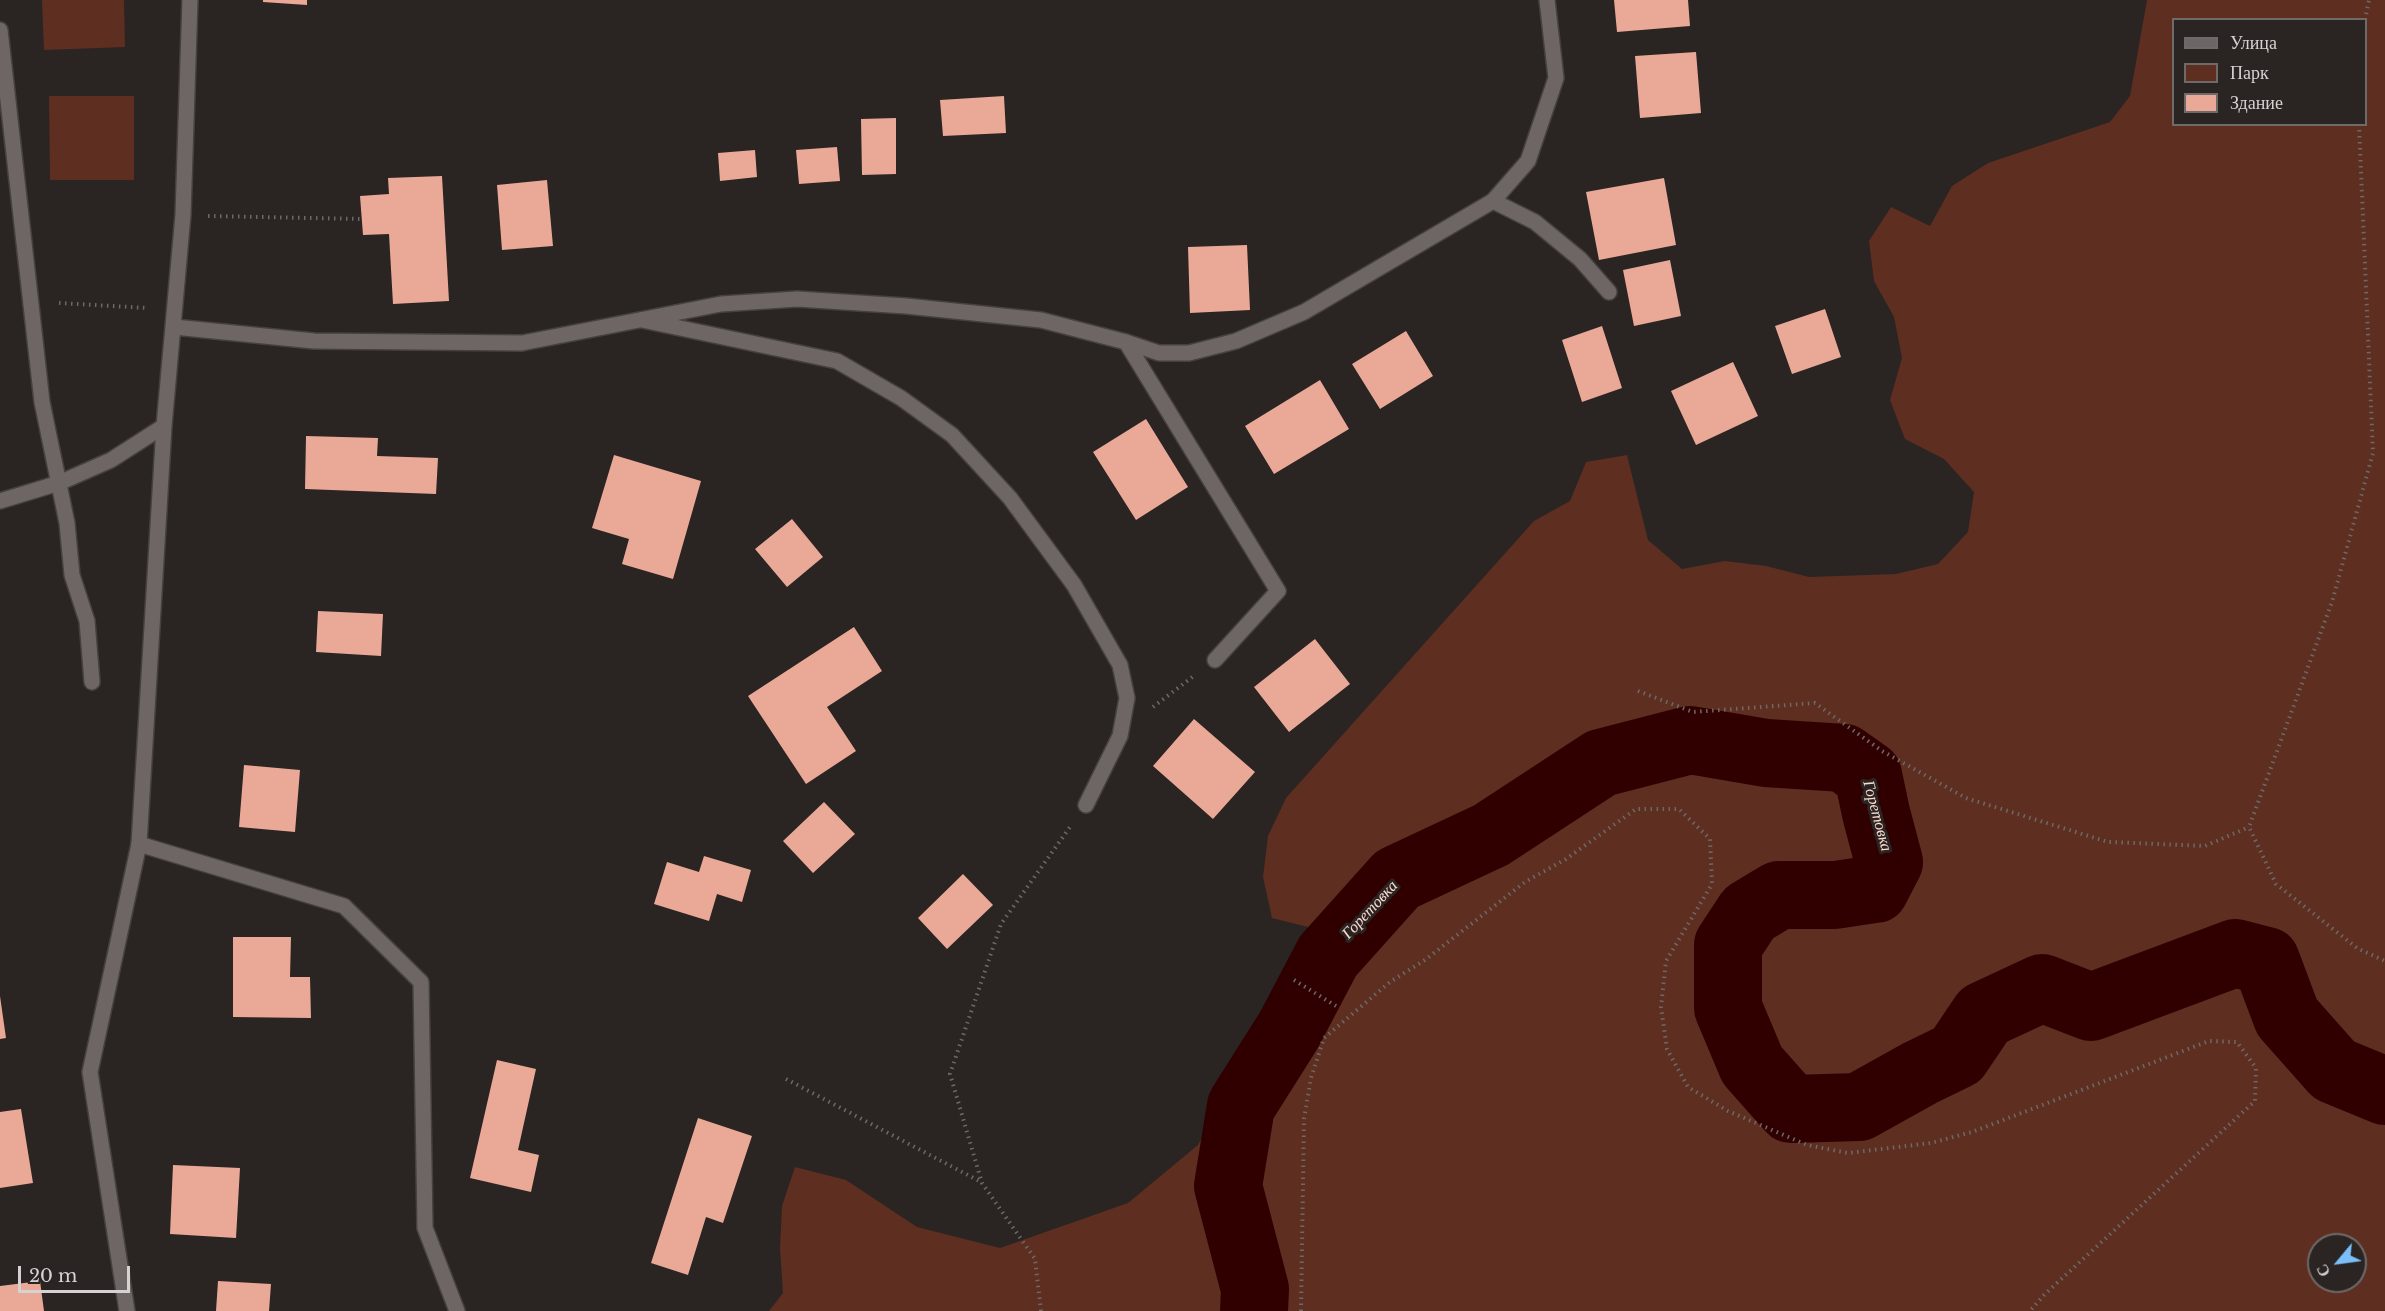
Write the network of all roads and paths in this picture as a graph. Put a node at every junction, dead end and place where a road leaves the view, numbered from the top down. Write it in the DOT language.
graph roads {
  1 [pos="190,0"];
  2 [pos="1547,0"];
  3 [pos="2369,0"];
  4 [pos="2364,18"];
  5 [pos="0,30"];
  6 [pos="2359,126"];
  7 [pos="1493,201"];
  8 [pos="183,215"];
  9 [pos="361,219"];
  10 [pos="1609,292"];
  11 [pos="31,302"];
  12 [pos="175,309"];
  13 [pos="642,320"];
  14 [pos="174,327"];
  15 [pos="1126,342"];
  16 [pos="165,426"];
  17 [pos="60,483"];
  18 [pos="0,501"];
  19 [pos="1215,660"];
  20 [pos="92,682"];
  21 [pos="1638,691"];
  22 [pos="1121,731"];
  23 [pos="1086,805"];
  24 [pos="2249,827"];
  25 [pos="140,844"];
  26 [pos="2385,961"];
  27 [pos="1294,980"];
  28 [pos="1335,1006"];
  29 [pos="786,1079"];
  30 [pos="982,1183"];
  31 [pos="127,1311"];
  32 [pos="457,1311"];
  33 [pos="1041,1311"];
  34 [pos="1301,1311"];
  35 [pos="2030,1311"];
  1 -- 8 [label="street"];
  2 -- 7 [label="street"];
  3 -- 4 [label="path"];
  5 -- 11 [label="street"];
  6 -- 24 [label="path"];
  7 -- 10 [label="street"];
  7 -- 15 [label="street"];
  8 -- 9 [label="path"];
  8 -- 12 [label="street"];
  11 -- 12 [label="path"];
  11 -- 17 [label="street"];
  12 -- 14 [label="street"];
  13 -- 14 [label="street"];
  13 -- 15 [label="street"];
  13 -- 22 [label="street"];
  14 -- 16 [label="street"];
  15 -- 19 [label="street"];
  16 -- 17 [label="street"];
  16 -- 25 [label="street"];
  17 -- 18 [label="street"];
  17 -- 20 [label="street"];
  19 -- 22 [label="path"];
  21 -- 24 [label="path"];
  22 -- 23 [label="street"];
  23 -- 30 [label="path"];
  24 -- 26 [label="path"];
  25 -- 31 [label="street"];
  25 -- 32 [label="street"];
  27 -- 28 [label="path"];
  29 -- 30 [label="path"];
  30 -- 33 [label="path"];
  34 -- 35 [label="path"];
}
